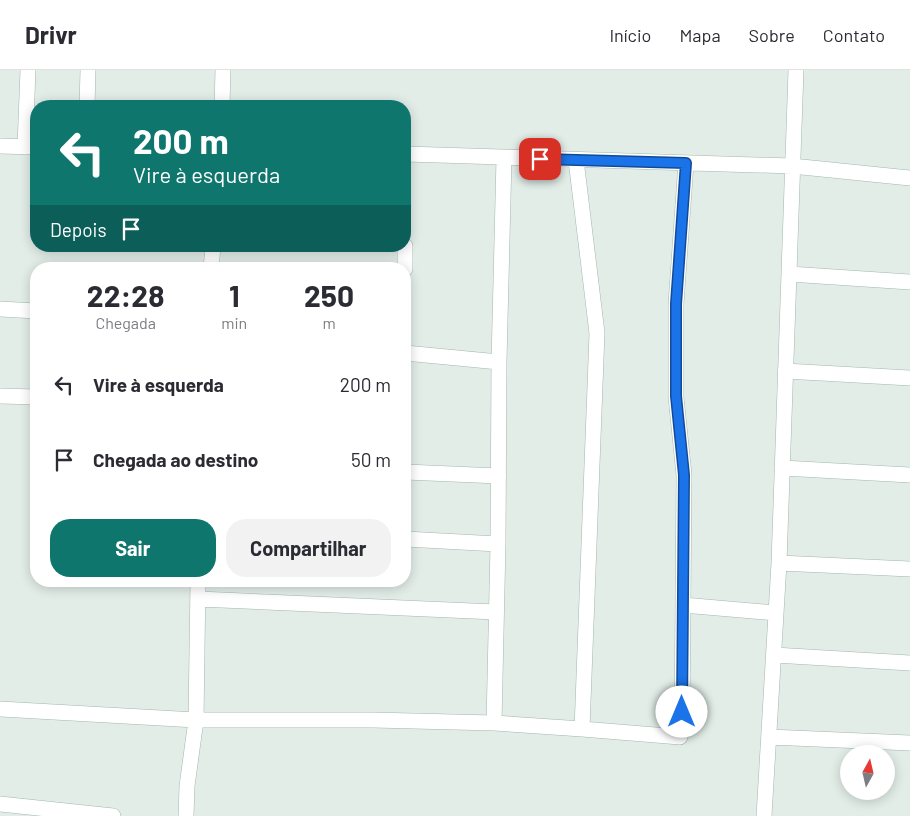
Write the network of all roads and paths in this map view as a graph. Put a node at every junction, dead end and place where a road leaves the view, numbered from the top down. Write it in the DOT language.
graph roads {
  1 [pos="28,70"];
  2 [pos="88,70"];
  3 [pos="223,70"];
  4 [pos="796,70"];
  5 [pos="87,100"];
  6 [pos="222,100"];
  7 [pos="30,121"];
  8 [pos="0,146"];
  9 [pos="30,147"];
  10 [pos="411,154"];
  11 [pos="504,158"];
  12 [pos="576,160"];
  13 [pos="686,163"];
  14 [pos="792,166"];
  15 [pos="910,178"];
  16 [pos="789,274"];
  17 [pos="910,282"];
  18 [pos="0,308"];
  19 [pos="30,310"];
  20 [pos="411,354"];
  21 [pos="499,362"];
  22 [pos="785,371"];
  23 [pos="910,378"];
  24 [pos="0,396"];
  25 [pos="30,396"];
  26 [pos="782,468"];
  27 [pos="411,472"];
  28 [pos="910,475"];
  29 [pos="499,476"];
  30 [pos="411,539"];
  31 [pos="498,544"];
  32 [pos="779,564"];
  33 [pos="910,569"];
  34 [pos="198,587"];
  35 [pos="198,599"];
  36 [pos="683,605"];
  37 [pos="496,612"];
  38 [pos="776,613"];
  39 [pos="774,655"];
  40 [pos="910,663"];
  41 [pos="0,710"];
  42 [pos="196,720"];
  43 [pos="494,723"];
  44 [pos="582,729"];
  45 [pos="769,737"];
  46 [pos="910,743"];
  47 [pos="0,804"];
  48 [pos="113,816"];
  49 [pos="186,816"];
  50 [pos="764,816"];
  1 -- 7 [label="street"];
  2 -- 5 [label="street"];
  3 -- 6 [label="street"];
  4 -- 14 [label="street"];
  8 -- 9 [label="street"];
  10 -- 11 [label="street"];
  11 -- 12 [label="street"];
  11 -- 21 [label="street"];
  12 -- 13 [label="street"];
  12 -- 44 [label="street"];
  13 -- 14 [label="street"];
  13 -- 36 [label="street"];
  14 -- 15 [label="street"];
  14 -- 16 [label="street"];
  16 -- 17 [label="street"];
  16 -- 22 [label="street"];
  18 -- 19 [label="street"];
  20 -- 21 [label="street"];
  21 -- 29 [label="street"];
  22 -- 23 [label="street"];
  22 -- 26 [label="street"];
  24 -- 25 [label="street"];
  26 -- 28 [label="street"];
  26 -- 32 [label="street"];
  27 -- 29 [label="street"];
  29 -- 31 [label="street"];
  30 -- 31 [label="street"];
  31 -- 37 [label="street"];
  32 -- 33 [label="street"];
  32 -- 38 [label="street"];
  34 -- 35 [label="street"];
  35 -- 37 [label="street"];
  35 -- 42 [label="street"];
  36 -- 38 [label="street"];
  36 -- 44 [label="street"];
  37 -- 43 [label="street"];
  38 -- 39 [label="street"];
  39 -- 40 [label="street"];
  39 -- 45 [label="street"];
  41 -- 42 [label="street"];
  42 -- 43 [label="street"];
  42 -- 49 [label="street"];
  43 -- 44 [label="street"];
  45 -- 46 [label="street"];
  45 -- 50 [label="street"];
  47 -- 48 [label="street"];
}
